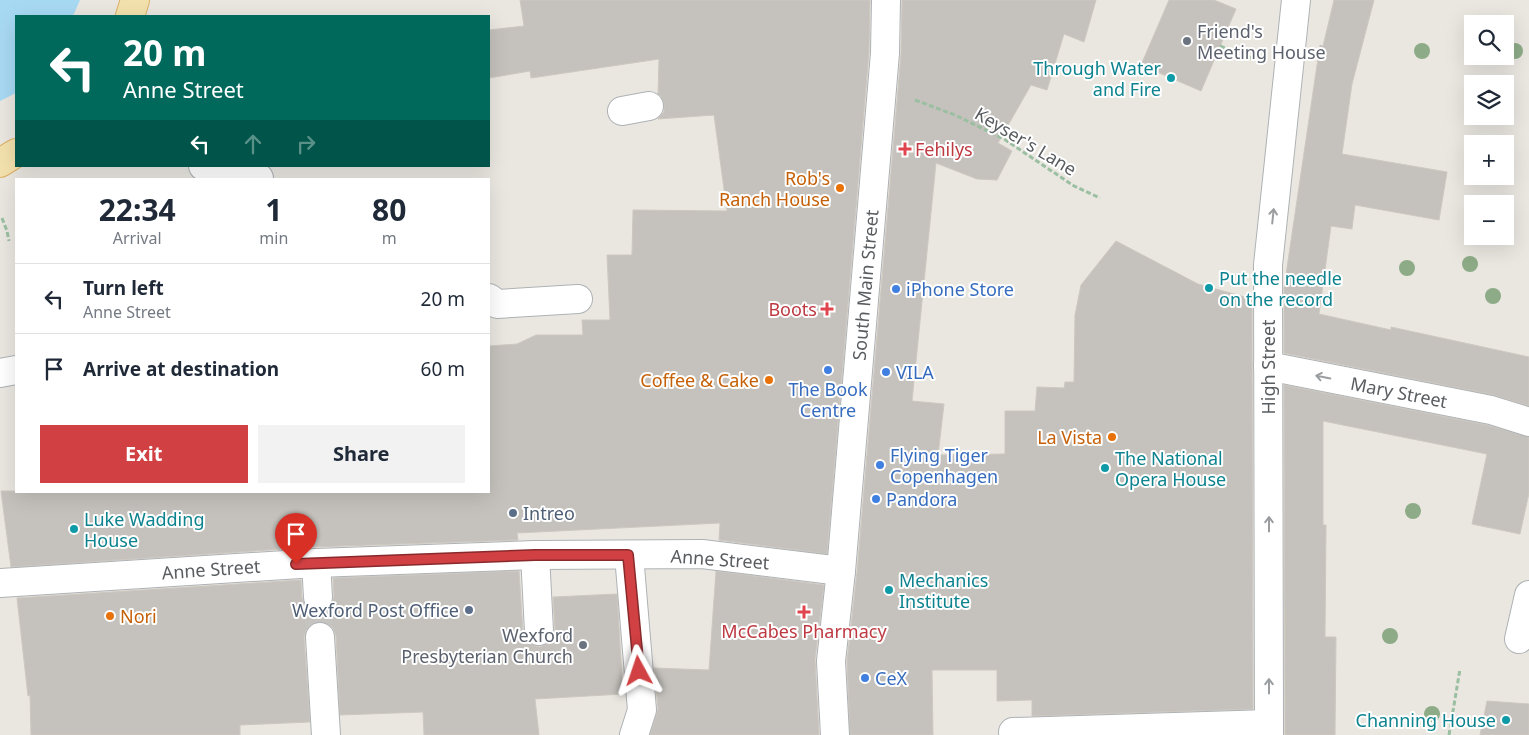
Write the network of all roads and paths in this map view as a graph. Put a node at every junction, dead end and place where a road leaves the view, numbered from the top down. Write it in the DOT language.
graph roads {
  1 [pos="136,0"];
  2 [pos="886,0"];
  3 [pos="1296,0"];
  4 [pos="130,15"];
  5 [pos="882,88"];
  6 [pos="649,106"];
  7 [pos="622,111"];
  8 [pos="15,155"];
  9 [pos="0,163"];
  10 [pos="208,167"];
  11 [pos="259,178"];
  12 [pos="1100,198"];
  13 [pos="2,218"];
  14 [pos="9,241"];
  15 [pos="490,299"];
  16 [pos="578,299"];
  17 [pos="1268,366"];
  18 [pos="15,370"];
  19 [pos="0,373"];
  20 [pos="1529,422"];
  21 [pos="535,555"];
  22 [pos="628,555"];
  23 [pos="316,563"];
  24 [pos="841,571"];
  25 [pos="0,582"];
  26 [pos="1529,595"];
  27 [pos="318,597"];
  28 [pos="539,631"];
  29 [pos="320,638"];
  30 [pos="1520,639"];
  31 [pos="1460,669"];
  32 [pos="1269,730"];
  33 [pos="1013,732"];
  34 [pos="326,735"];
  35 [pos="634,735"];
  36 [pos="835,735"];
  37 [pos="1449,735"];
  1 -- 4 [label="main road"];
  2 -- 5 [label="street, South Main Street"];
  17 -- 3 [label="street, High Street, one-way"];
  5 -- 12 [label="path, Keyser's Lane"];
  5 -- 24 [label="street, South Main Street"];
  6 -- 7 [label="street"];
  8 -- 9 [label="main road"];
  10 -- 11 [label="street"];
  13 -- 14 [label="path"];
  15 -- 16 [label="street"];
  20 -- 17 [label="street, Mary Street, one-way"];
  32 -- 17 [label="street, High Street, one-way"];
  18 -- 19 [label="street"];
  21 -- 22 [label="street, Anne Street"];
  21 -- 23 [label="street, Anne Street"];
  21 -- 28 [label="street"];
  22 -- 24 [label="street, Anne Street"];
  22 -- 35 [label="street"];
  23 -- 25 [label="street, Anne Street"];
  23 -- 27 [label="street"];
  24 -- 36 [label="street, South Main Street"];
  26 -- 30 [label="street"];
  29 -- 34 [label="street"];
  31 -- 37 [label="path"];
  32 -- 33 [label="street"];
}
